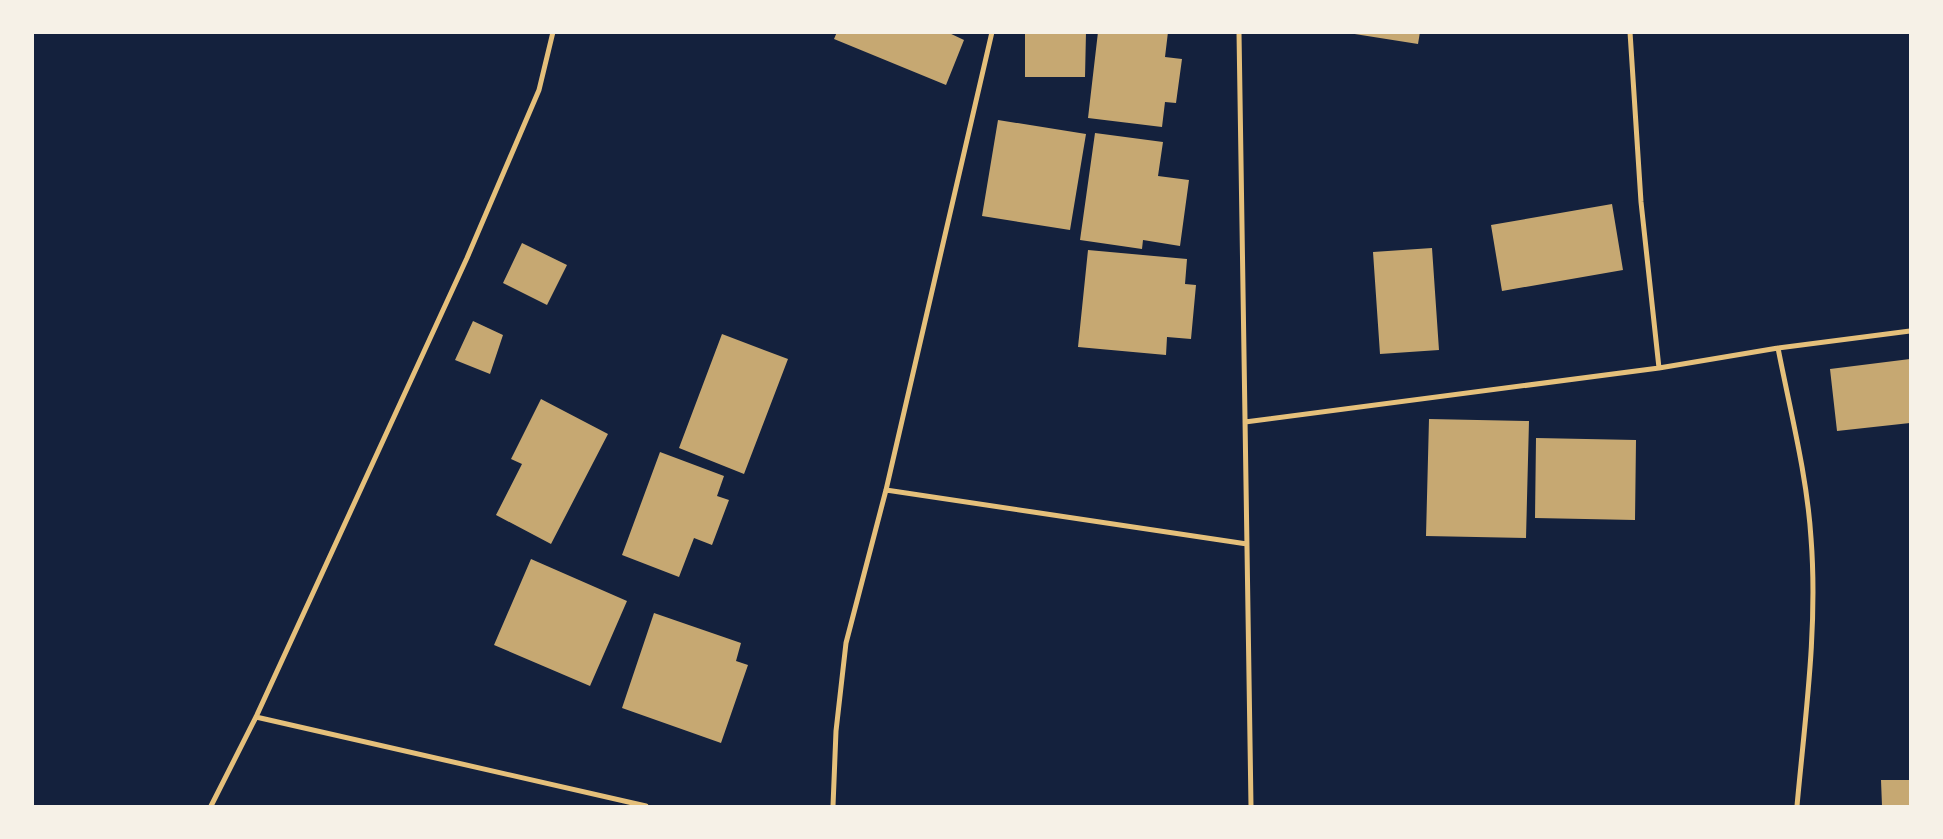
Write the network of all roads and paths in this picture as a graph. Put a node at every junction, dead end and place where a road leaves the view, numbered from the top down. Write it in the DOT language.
graph roads {
  1 [pos="553,32"];
  2 [pos="992,32"];
  3 [pos="1239,32"];
  4 [pos="1630,32"];
  5 [pos="1910,331"];
  6 [pos="1778,348"];
  7 [pos="1659,368"];
  8 [pos="1245,422"];
  9 [pos="886,490"];
  10 [pos="1247,544"];
  11 [pos="256,717"];
  12 [pos="211,806"];
  13 [pos="646,806"];
  14 [pos="834,806"];
  15 [pos="1250,806"];
  16 [pos="1798,806"];
  1 -- 11 [label="street"];
  2 -- 9 [label="street"];
  3 -- 8 [label="street"];
  4 -- 7 [label="street"];
  5 -- 6 [label="street"];
  6 -- 7 [label="street"];
  6 -- 16 [label="street"];
  7 -- 8 [label="street"];
  8 -- 10 [label="street"];
  9 -- 10 [label="street"];
  9 -- 14 [label="street"];
  10 -- 15 [label="street"];
  11 -- 12 [label="street"];
  11 -- 13 [label="street"];
}
